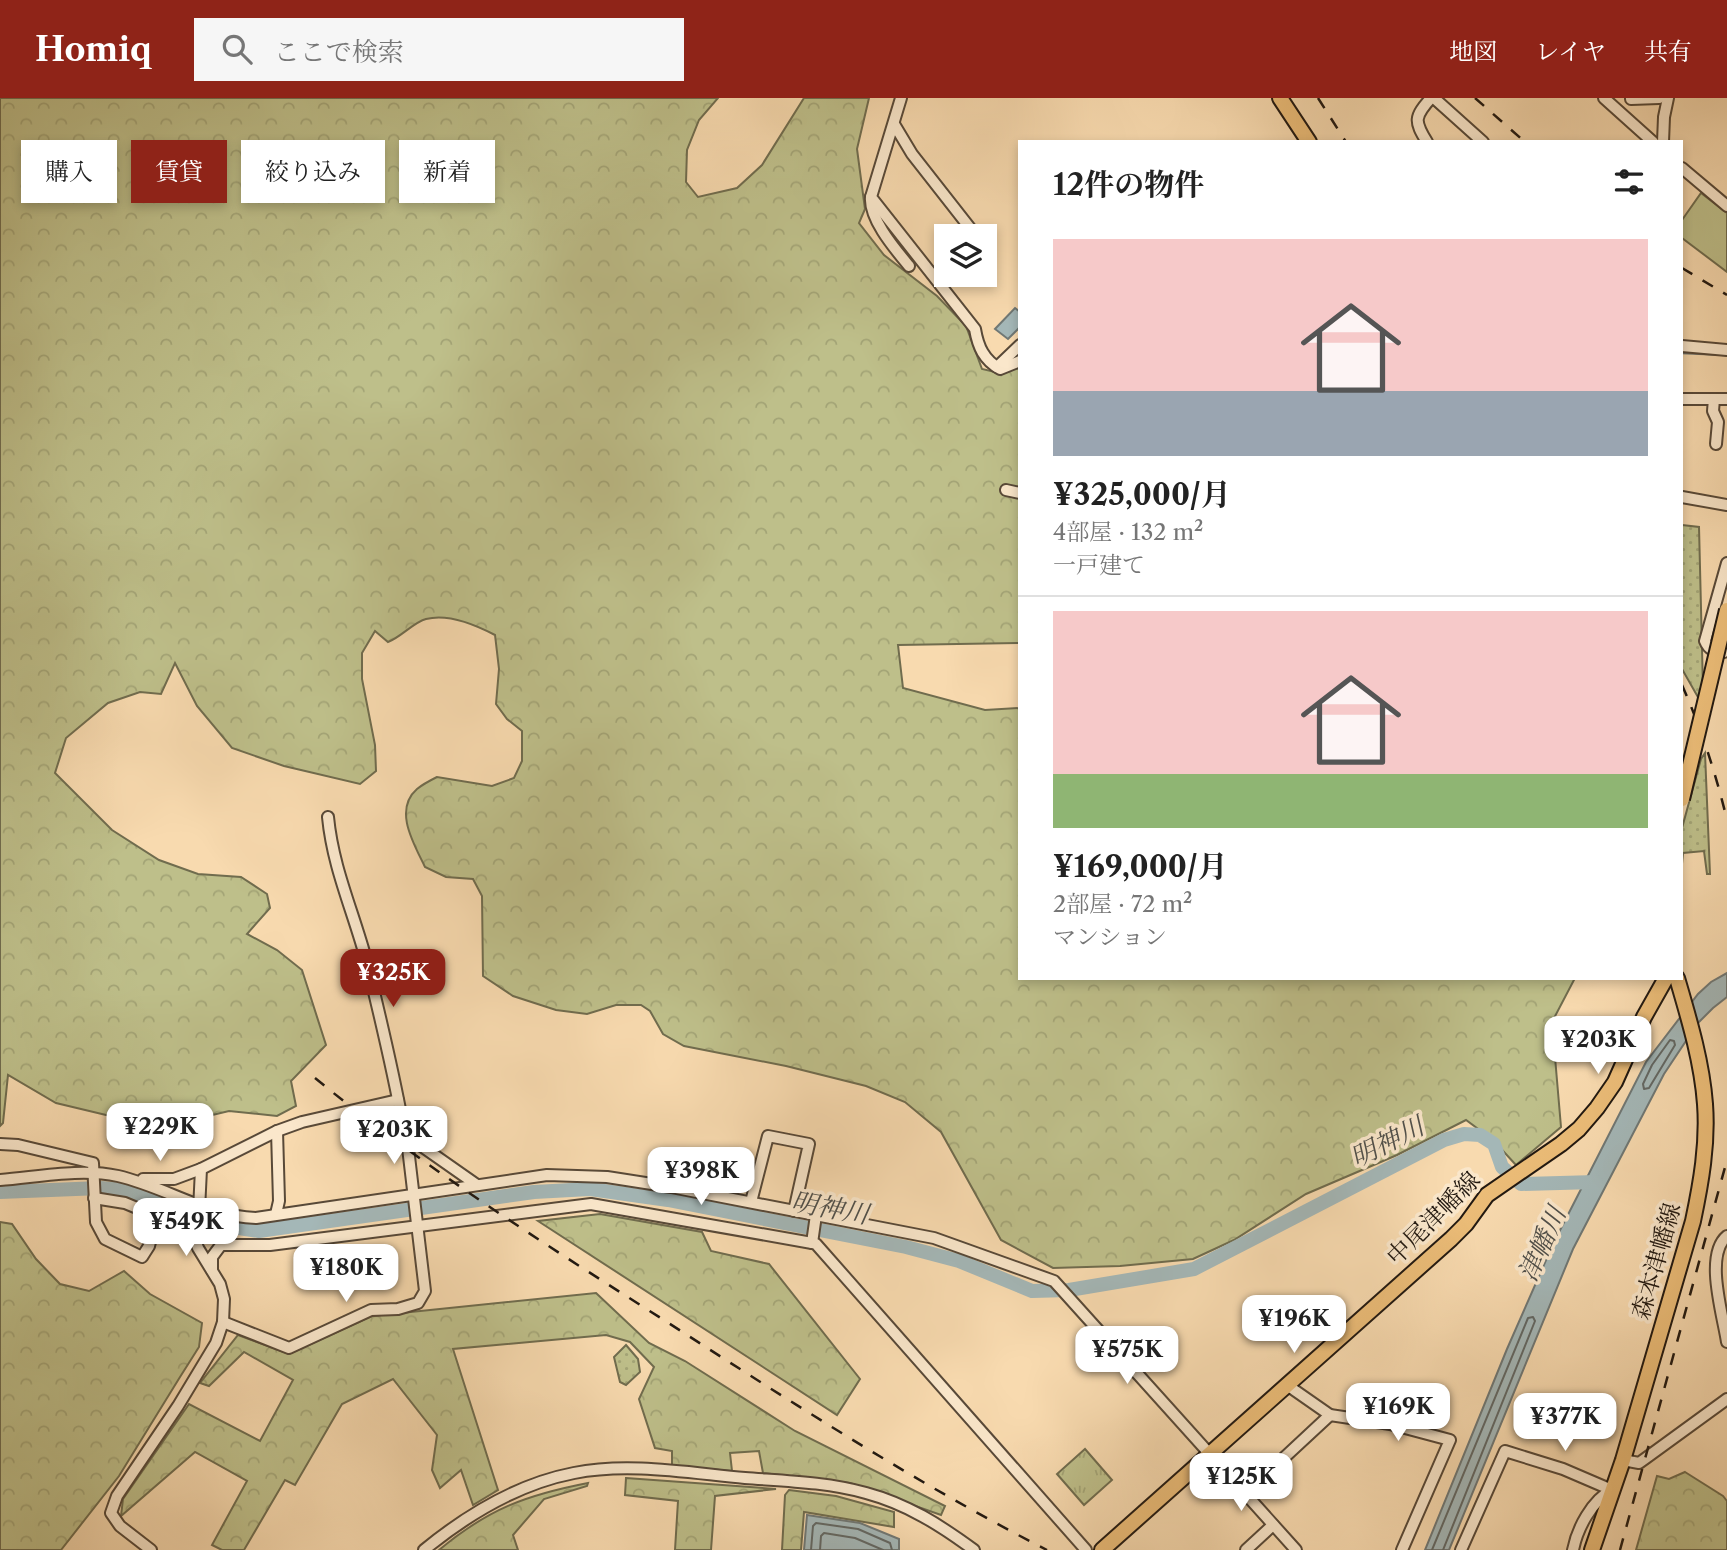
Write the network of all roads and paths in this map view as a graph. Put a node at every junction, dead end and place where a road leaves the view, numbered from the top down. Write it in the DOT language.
graph roads {
  1 [pos="901,98"];
  2 [pos="1280,98"];
  3 [pos="1604,98"];
  4 [pos="1659,98"];
  5 [pos="1668,98"];
  6 [pos="1631,99"];
  7 [pos="1430,100"];
  8 [pos="894,124"];
  9 [pos="1308,140"];
  10 [pos="1426,140"];
  11 [pos="1480,140"];
  12 [pos="1651,140"];
  13 [pos="1663,140"];
  14 [pos="1683,169"];
  15 [pos="871,197"];
  16 [pos="1727,206"];
  17 [pos="968,224"];
  18 [pos="909,266"];
  19 [pos="1683,346"];
  20 [pos="1018,347"];
  21 [pos="1727,350"];
  22 [pos="1018,362"];
  23 [pos="997,367"];
  24 [pos="1683,398"];
  25 [pos="1714,399"];
  26 [pos="1727,399"];
  27 [pos="1716,444"];
  28 [pos="1006,490"];
  29 [pos="1018,493"];
  30 [pos="1683,497"];
  31 [pos="1727,505"];
  32 [pos="1727,563"];
  33 [pos="1727,610"];
  34 [pos="1727,650"];
  35 [pos="1683,795"];
  36 [pos="328,817"];
  37 [pos="1674,980"];
  38 [pos="398,1100"];
  39 [pos="277,1131"];
  40 [pos="406,1131"];
  41 [pos="0,1144"];
  42 [pos="201,1169"];
  43 [pos="93,1176"];
  44 [pos="0,1180"];
  45 [pos="140,1182"];
  46 [pos="477,1185"];
  47 [pos="93,1196"];
  48 [pos="414,1197"];
  49 [pos="751,1202"];
  50 [pos="199,1209"];
  51 [pos="794,1211"];
  52 [pos="157,1214"];
  53 [pos="276,1214"];
  54 [pos="816,1217"];
  55 [pos="418,1221"];
  56 [pos="192,1231"];
  57 [pos="1727,1236"];
  58 [pos="812,1238"];
  59 [pos="212,1270"];
  60 [pos="223,1322"];
  61 [pos="1727,1342"];
  62 [pos="1287,1385"];
  63 [pos="1727,1399"];
  64 [pos="1330,1415"];
  65 [pos="1210,1455"];
  66 [pos="1623,1460"];
  67 [pos="1612,1490"];
  68 [pos="1245,1494"];
  69 [pos="1273,1525"];
  70 [pos="151,1550"];
  71 [pos="424,1550"];
  72 [pos="974,1550"];
  73 [pos="1086,1550"];
  74 [pos="1102,1550"];
  75 [pos="1246,1550"];
  76 [pos="1296,1550"];
  77 [pos="1402,1550"];
  78 [pos="1461,1550"];
  79 [pos="1573,1550"];
  80 [pos="1592,1550"];
  1 -- 8 [label="street"];
  2 -- 9 [label="main road"];
  3 -- 12 [label="street"];
  4 -- 6 [label="street"];
  5 -- 13 [label="street"];
  7 -- 10 [label="street"];
  7 -- 11 [label="street"];
  8 -- 15 [label="street"];
  8 -- 17 [label="street"];
  14 -- 16 [label="street"];
  15 -- 18 [label="street"];
  15 -- 23 [label="street"];
  19 -- 21 [label="street"];
  20 -- 23 [label="street"];
  22 -- 23 [label="street"];
  24 -- 25 [label="street"];
  25 -- 26 [label="street"];
  25 -- 27 [label="street"];
  28 -- 29 [label="street"];
  30 -- 31 [label="street"];
  32 -- 34 [label="street"];
  33 -- 35 [label="main road, bridge"];
  36 -- 38 [label="street"];
  37 -- 62 [label="main road, 中尾津幡線"];
  37 -- 66 [label="main road, 森本津幡線"];
  38 -- 39 [label="street"];
  38 -- 40 [label="street"];
  39 -- 42 [label="street"];
  39 -- 53 [label="street"];
  40 -- 46 [label="street"];
  40 -- 48 [label="street"];
  41 -- 43 [label="street"];
  42 -- 45 [label="street"];
  42 -- 50 [label="street"];
  43 -- 44 [label="street"];
  43 -- 45 [label="street"];
  43 -- 47 [label="street"];
  45 -- 50 [label="street"];
  46 -- 48 [label="street"];
  46 -- 49 [label="street"];
  47 -- 52 [label="street"];
  47 -- 52 [label="street"];
  48 -- 53 [label="street"];
  48 -- 55 [label="street"];
  49 -- 51 [label="street"];
  49 -- 51 [label="street"];
  50 -- 53 [label="street"];
  50 -- 56 [label="street"];
  51 -- 54 [label="street"];
  52 -- 56 [label="street"];
  54 -- 58 [label="street"];
  54 -- 65 [label="street"];
  55 -- 58 [label="street"];
  55 -- 59 [label="street"];
  55 -- 60 [label="street"];
  56 -- 59 [label="street"];
  57 -- 61 [label="street"];
  58 -- 73 [label="street"];
  59 -- 60 [label="street"];
  60 -- 70 [label="street"];
  62 -- 64 [label="street"];
  62 -- 65 [label="main road, 中尾津幡線"];
  63 -- 66 [label="street"];
  64 -- 68 [label="street"];
  64 -- 77 [label="street"];
  65 -- 68 [label="street"];
  65 -- 74 [label="main road, 中尾津幡線"];
  66 -- 67 [label="main road, 森本津幡線"];
  67 -- 78 [label="street"];
  67 -- 79 [label="street"];
  67 -- 80 [label="main road, 森本津幡線"];
  68 -- 69 [label="street"];
  69 -- 75 [label="street"];
  69 -- 76 [label="street"];
  71 -- 72 [label="street"];
}
